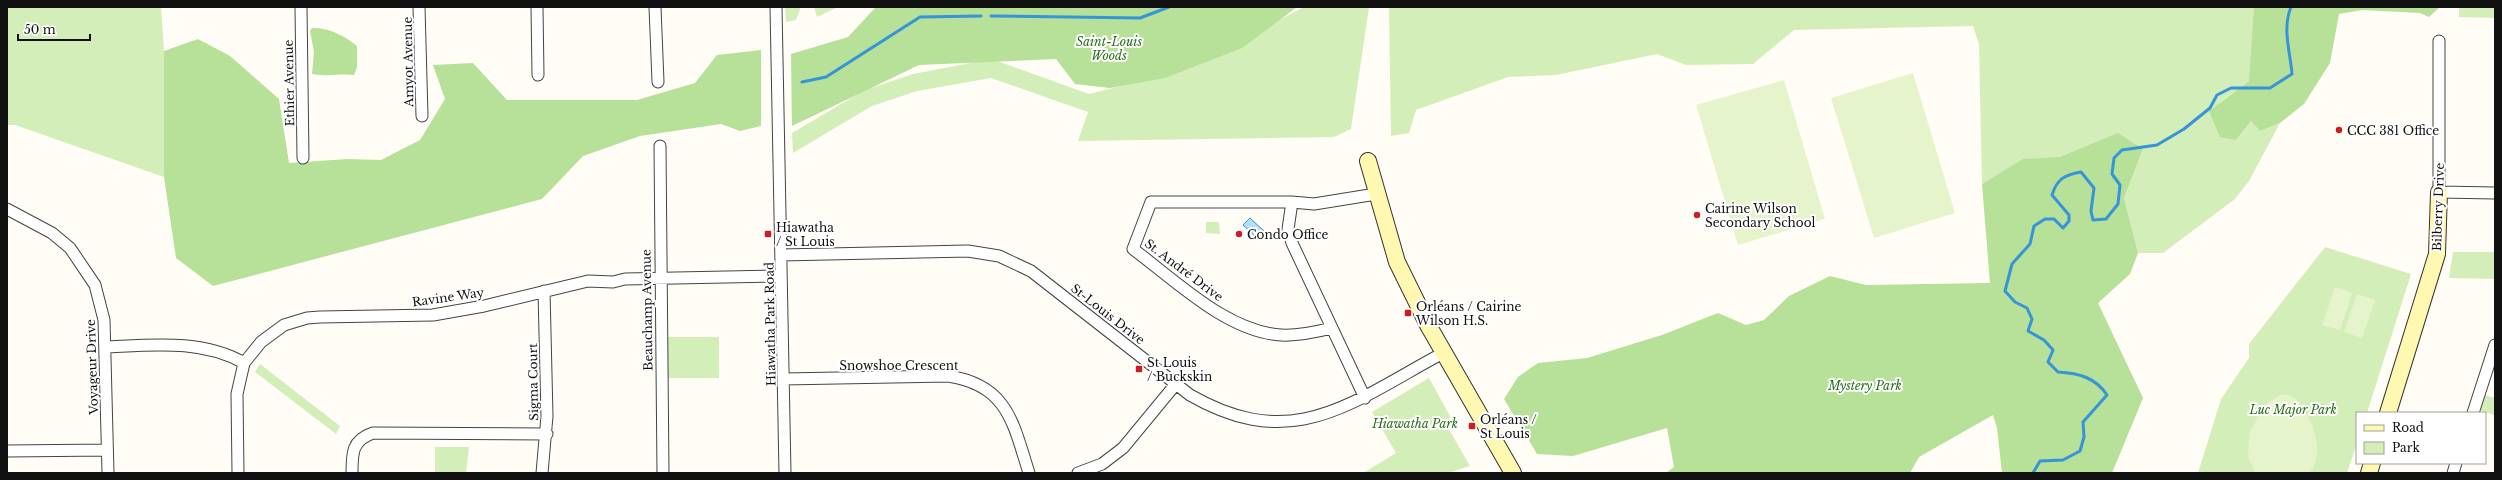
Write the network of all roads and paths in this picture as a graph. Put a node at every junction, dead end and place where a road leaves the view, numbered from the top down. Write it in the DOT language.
graph roads {
  1 [pos="301,7"];
  2 [pos="419,7"];
  3 [pos="537,7"];
  4 [pos="655,7"];
  5 [pos="776,7"];
  6 [pos="2439,41"];
  7 [pos="538,75"];
  8 [pos="658,82"];
  9 [pos="422,116"];
  10 [pos="660,146"];
  11 [pos="303,158"];
  12 [pos="1368,161"];
  13 [pos="2439,192"];
  14 [pos="2495,193"];
  15 [pos="1376,194"];
  16 [pos="1292,202"];
  17 [pos="7,209"];
  18 [pos="781,255"];
  19 [pos="781,276"];
  20 [pos="660,278"];
  21 [pos="544,291"];
  22 [pos="1332,328"];
  23 [pos="2495,345"];
  24 [pos="105,347"];
  25 [pos="1443,353"];
  26 [pos="244,364"];
  27 [pos="783,379"];
  28 [pos="1175,384"];
  29 [pos="1365,398"];
  30 [pos="2388,412"];
  31 [pos="2473,412"];
  32 [pos="547,434"];
  33 [pos="107,450"];
  34 [pos="7,451"];
  35 [pos="108,473"];
  36 [pos="238,473"];
  37 [pos="352,473"];
  38 [pos="542,473"];
  39 [pos="663,473"];
  40 [pos="785,473"];
  41 [pos="1029,473"];
  42 [pos="1078,473"];
  43 [pos="1513,473"];
  1 -- 11 [label="street, Ethier Avenue"];
  2 -- 9 [label="street, Amyot Avenue"];
  3 -- 7 [label="street"];
  4 -- 8 [label="street"];
  5 -- 18 [label="street, Hiawatha Park Road"];
  6 -- 13 [label="street, Bilberry Drive"];
  10 -- 20 [label="street, Beauchamp Avenue"];
  12 -- 15 [label="street"];
  13 -- 14 [label="street"];
  13 -- 30 [label="street, Bilberry Drive"];
  15 -- 16 [label="street, St. André Drive"];
  15 -- 25 [label="street"];
  16 -- 22 [label="street"];
  16 -- 22 [label="street, St. André Drive"];
  17 -- 24 [label="street, Voyageur Drive"];
  18 -- 19 [label="street, Hiawatha Park Road"];
  18 -- 28 [label="street, St-Louis Drive"];
  19 -- 20 [label="street, Ravine Way"];
  19 -- 27 [label="street, Hiawatha Park Road"];
  20 -- 21 [label="street, Ravine Way"];
  20 -- 39 [label="street, Beauchamp Avenue"];
  21 -- 26 [label="street, Ravine Way"];
  21 -- 32 [label="street, Sigma Court"];
  22 -- 29 [label="street"];
  23 -- 31 [label="street"];
  24 -- 26 [label="street"];
  24 -- 33 [label="street, Voyageur Drive"];
  25 -- 29 [label="street, St-Louis Drive"];
  25 -- 43 [label="street"];
  26 -- 36 [label="street, Ravine Way"];
  27 -- 40 [label="street, Hiawatha Park Road"];
  27 -- 41 [label="street, Snowshoe Crescent"];
  28 -- 29 [label="street, St-Louis Drive"];
  28 -- 42 [label="street"];
  32 -- 37 [label="street"];
  32 -- 38 [label="street, Sigma Court"];
  33 -- 34 [label="street"];
  33 -- 35 [label="street, Voyageur Drive"];
}
